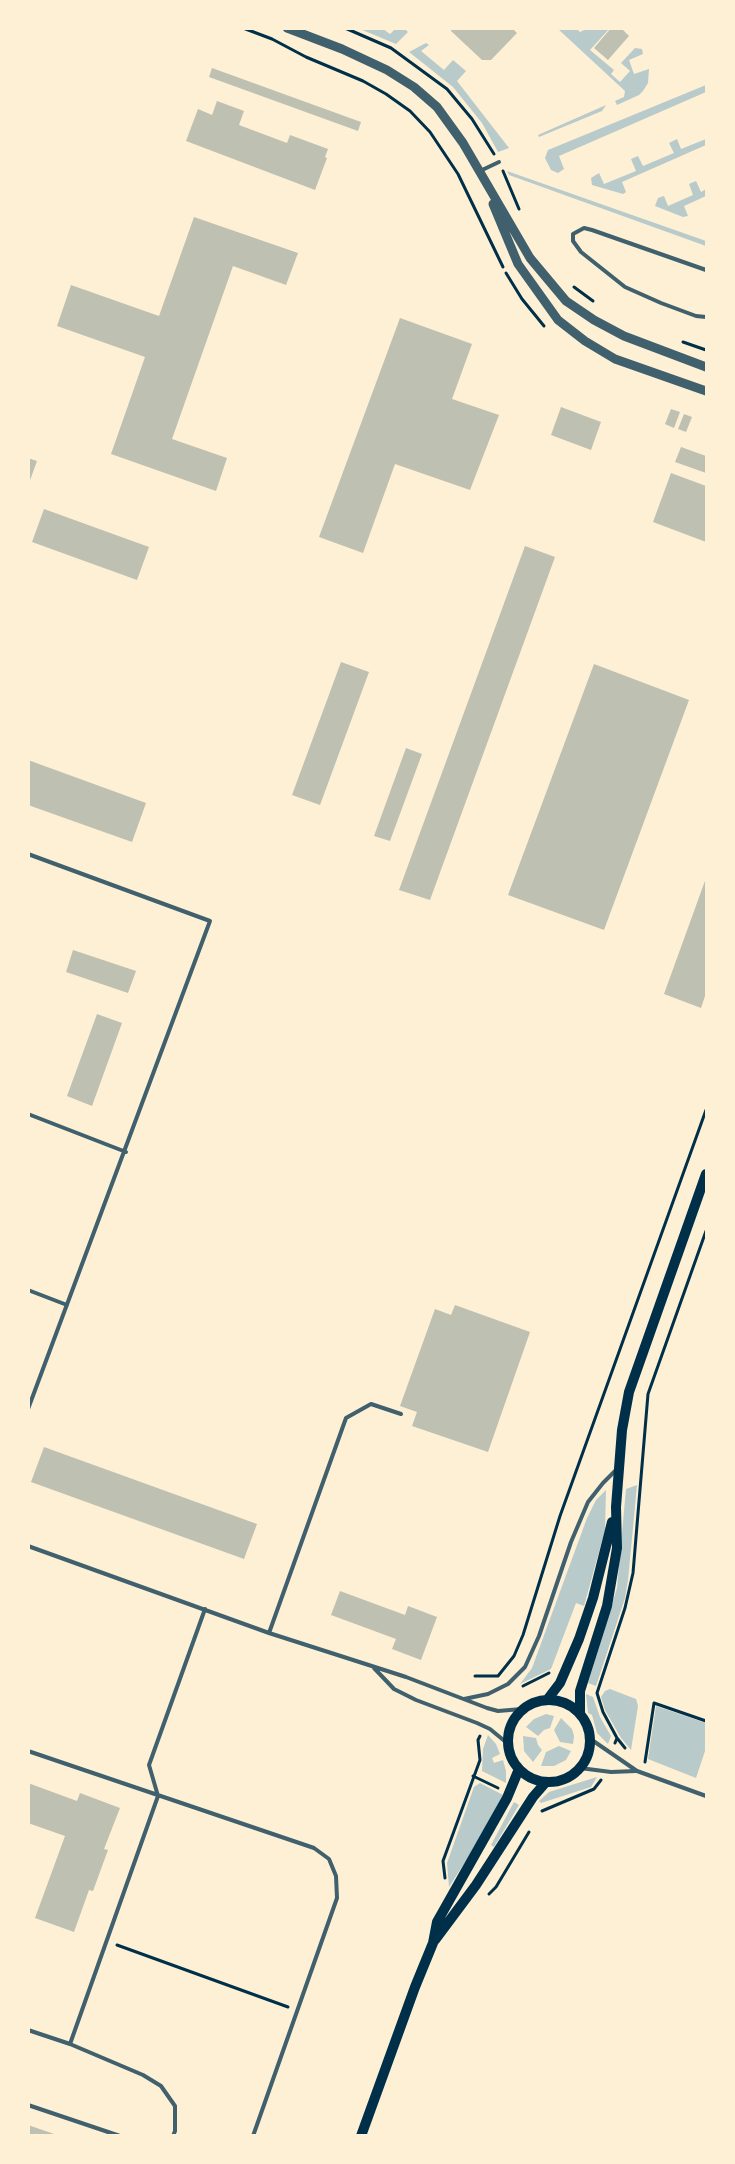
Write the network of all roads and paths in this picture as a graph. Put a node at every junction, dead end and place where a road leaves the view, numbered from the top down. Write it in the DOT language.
graph roads {
  1 [pos="243,28"];
  2 [pos="287,28"];
  3 [pos="499,162"];
  4 [pos="480,172"];
  5 [pos="521,214"];
  6 [pos="706,270"];
  7 [pos="571,285"];
  8 [pos="561,297"];
  9 [pos="601,307"];
  10 [pos="548,308"];
  11 [pos="706,317"];
  12 [pos="537,319"];
  13 [pos="674,339"];
  14 [pos="706,350"];
  15 [pos="706,367"];
  16 [pos="706,391"];
  17 [pos="28,854"];
  18 [pos="706,1110"];
  19 [pos="28,1114"];
  20 [pos="126,1152"];
  21 [pos="706,1174"];
  22 [pos="706,1232"];
  23 [pos="28,1290"];
  24 [pos="67,1305"];
  25 [pos="28,1409"];
  26 [pos="401,1414"];
  27 [pos="620,1466"];
  28 [pos="616,1507"];
  29 [pos="28,1546"];
  30 [pos="205,1609"];
  31 [pos="269,1633"];
  32 [pos="373,1668"];
  33 [pos="475,1676"];
  34 [pos="597,1693"];
  35 [pos="464,1699"];
  36 [pos="547,1700"];
  37 [pos="522,1709"];
  38 [pos="580,1713"];
  39 [pos="706,1720"];
  40 [pos="590,1738"];
  41 [pos="616,1738"];
  42 [pos="507,1743"];
  43 [pos="628,1750"];
  44 [pos="28,1751"];
  45 [pos="639,1758"];
  46 [pos="645,1762"];
  47 [pos="655,1765"];
  48 [pos="580,1768"];
  49 [pos="519,1769"];
  50 [pos="637,1771"];
  51 [pos="546,1782"];
  52 [pos="158,1796"];
  53 [pos="706,1796"];
  54 [pos="443,1861"];
  55 [pos="446,1887"];
  56 [pos="106,1941"];
  57 [pos="433,1943"];
  58 [pos="298,2010"];
  59 [pos="28,2030"];
  60 [pos="70,2044"];
  61 [pos="28,2105"];
  62 [pos="120,2136"];
  63 [pos="173,2136"];
  64 [pos="253,2136"];
  65 [pos="361,2136"];
  1 -- 12 [label="path"];
  2 -- 4 [label="street"];
  3 -- 4 [label="lane"];
  3 -- 5 [label="path"];
  4 -- 8 [label="street"];
  4 -- 10 [label="street"];
  6 -- 11 [label="lane"];
  7 -- 9 [label="path"];
  8 -- 10 [label="lane"];
  8 -- 15 [label="street"];
  10 -- 16 [label="street"];
  13 -- 14 [label="path"];
  17 -- 20 [label="lane"];
  18 -- 33 [label="path"];
  19 -- 20 [label="lane"];
  20 -- 24 [label="lane"];
  21 -- 27 [label="main road"];
  22 -- 34 [label="path"];
  23 -- 24 [label="lane"];
  24 -- 25 [label="lane"];
  26 -- 31 [label="lane"];
  27 -- 28 [label="main road"];
  27 -- 35 [label="lane"];
  28 -- 36 [label="main road"];
  28 -- 38 [label="main road"];
  29 -- 30 [label="lane"];
  30 -- 31 [label="lane"];
  30 -- 52 [label="lane"];
  31 -- 32 [label="lane"];
  32 -- 35 [label="lane"];
  32 -- 42 [label="lane"];
  35 -- 37 [label="lane"];
  36 -- 37 [label="main road"];
  36 -- 38 [label="main road"];
  37 -- 42 [label="main road"];
  38 -- 40 [label="main road"];
  39 -- 46 [label="path"];
  40 -- 48 [label="main road"];
  40 -- 50 [label="lane"];
  41 -- 43 [label="path"];
  42 -- 49 [label="main road"];
  44 -- 52 [label="lane"];
  45 -- 46 [label="path"];
  46 -- 47 [label="path"];
  48 -- 50 [label="lane"];
  48 -- 51 [label="main road"];
  49 -- 51 [label="main road"];
  49 -- 57 [label="main road"];
  50 -- 53 [label="lane"];
  51 -- 57 [label="main road"];
  52 -- 56 [label="lane"];
  52 -- 58 [label="lane"];
  54 -- 55 [label="path"];
  56 -- 58 [label="path"];
  56 -- 60 [label="lane"];
  57 -- 65 [label="main road"];
  58 -- 64 [label="lane"];
  59 -- 60 [label="lane"];
  60 -- 63 [label="lane"];
  61 -- 62 [label="lane"];
}
